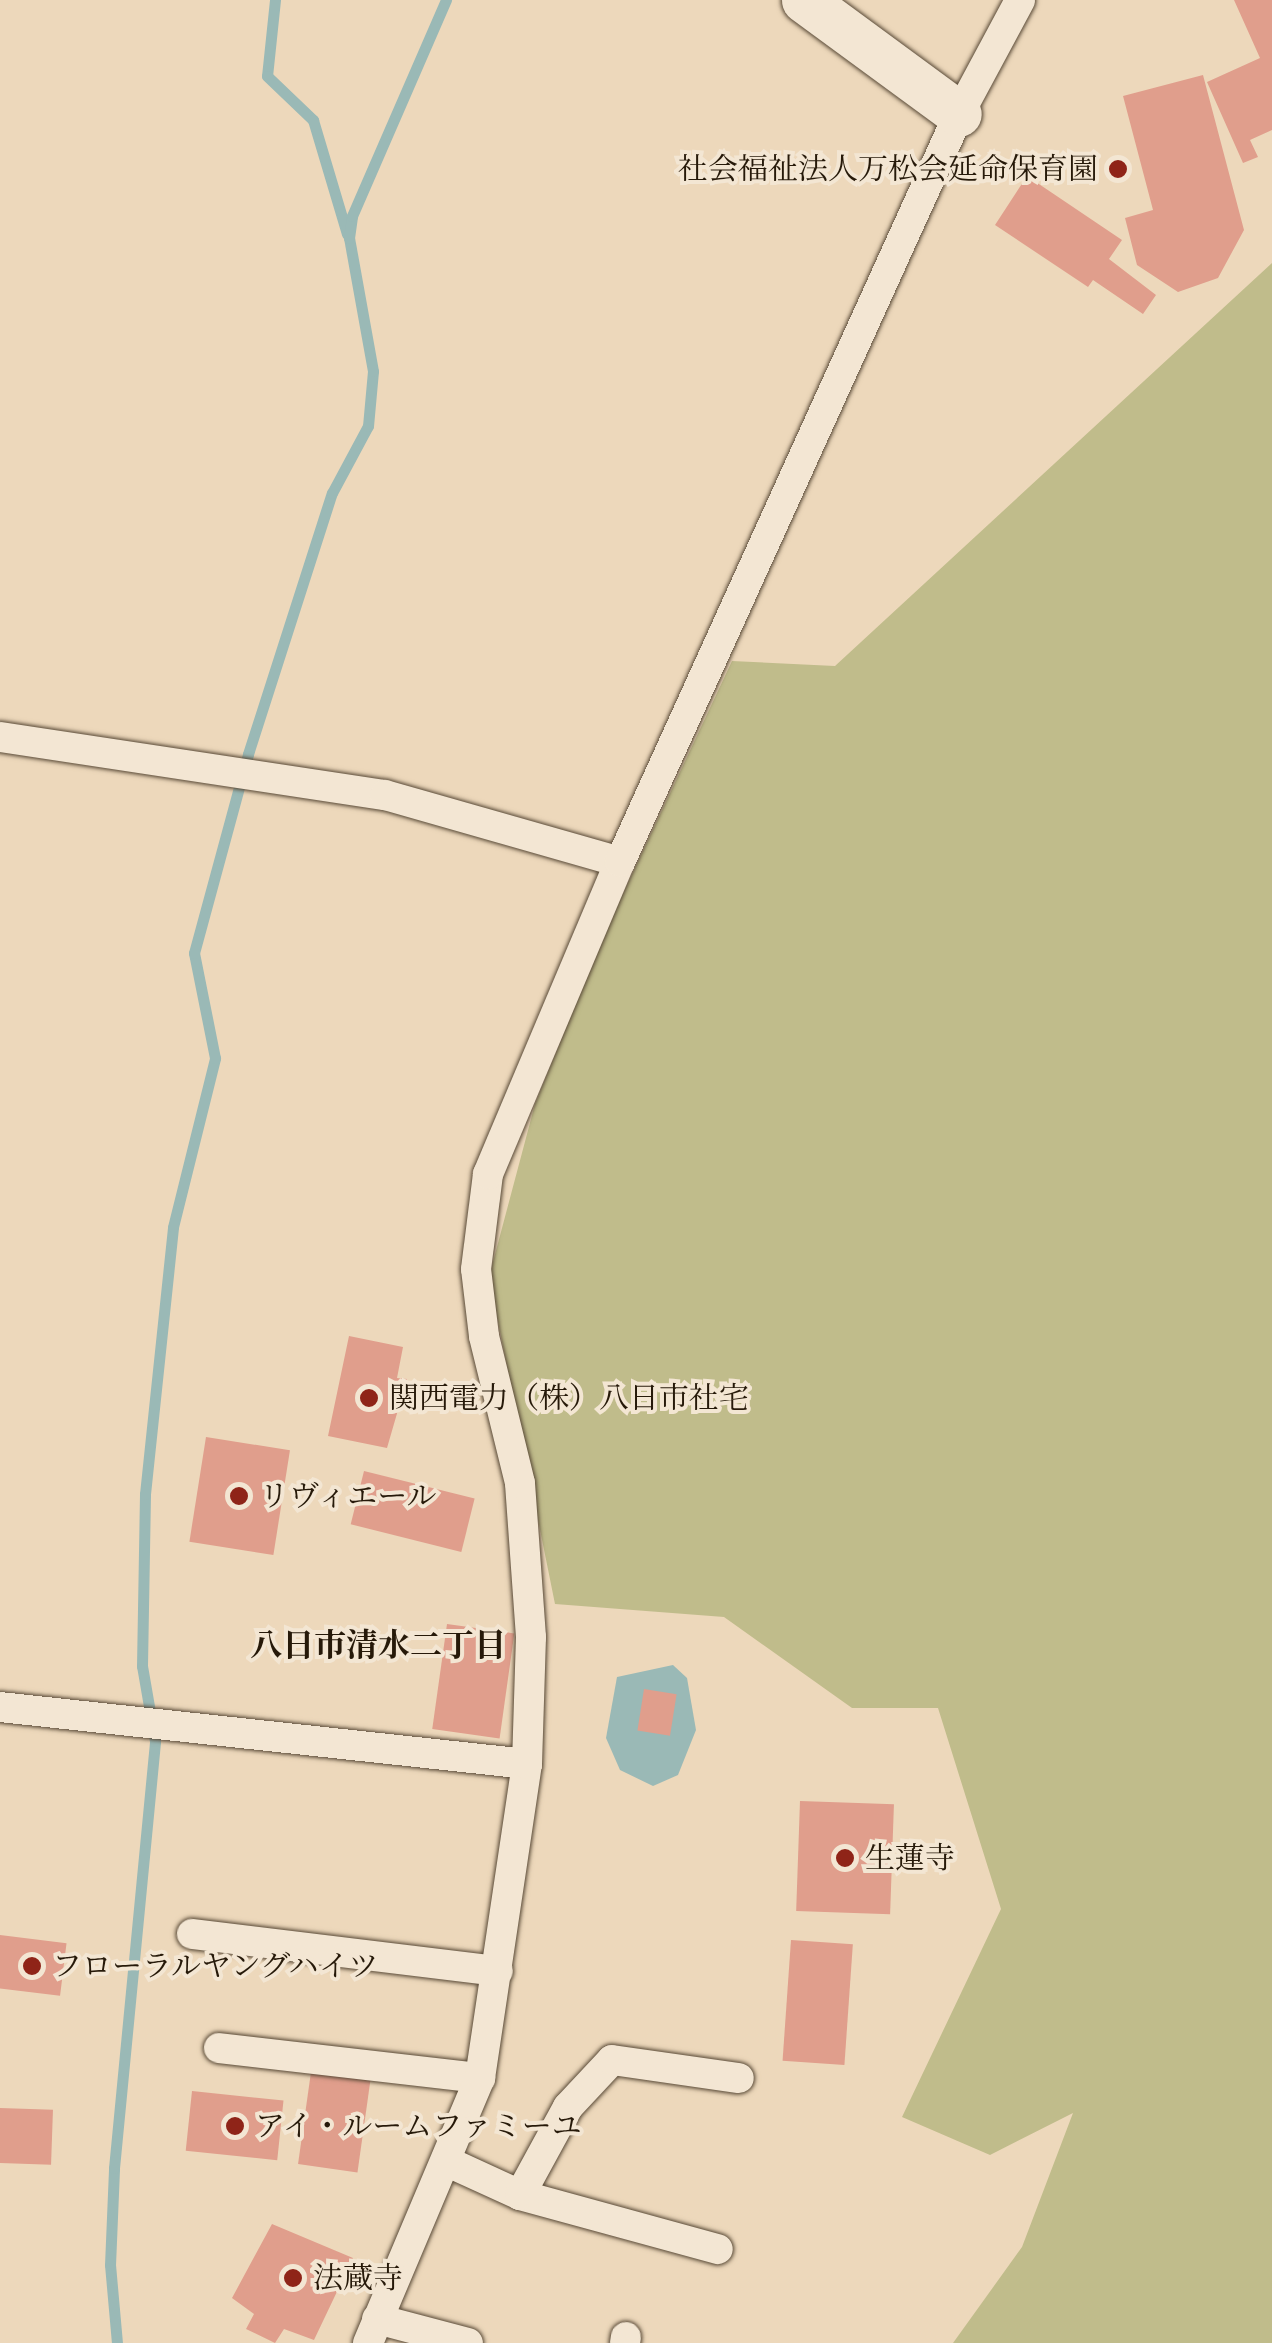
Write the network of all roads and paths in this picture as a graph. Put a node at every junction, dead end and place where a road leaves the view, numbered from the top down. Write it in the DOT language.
graph roads {
  1 [pos="804,0"];
  2 [pos="1020,0"];
  3 [pos="960,114"];
  4 [pos="0,737"];
  5 [pos="620,862"];
  6 [pos="0,1707"];
  7 [pos="526,1764"];
  8 [pos="192,1934"];
  9 [pos="498,1971"];
  10 [pos="219,2048"];
  11 [pos="480,2078"];
  12 [pos="739,2078"];
  13 [pos="448,2162"];
  14 [pos="520,2195"];
  15 [pos="718,2249"];
  16 [pos="372,2331"];
  17 [pos="468,2343"];
  1 -- 3 [label="street"];
  2 -- 3 [label="street"];
  3 -- 5 [label="street"];
  4 -- 5 [label="street"];
  5 -- 7 [label="street"];
  6 -- 7 [label="street"];
  7 -- 9 [label="street"];
  8 -- 9 [label="street"];
  9 -- 11 [label="street"];
  10 -- 11 [label="street"];
  11 -- 13 [label="street"];
  12 -- 14 [label="street"];
  13 -- 14 [label="street"];
  13 -- 16 [label="street"];
  14 -- 15 [label="street"];
  16 -- 17 [label="street"];
}
